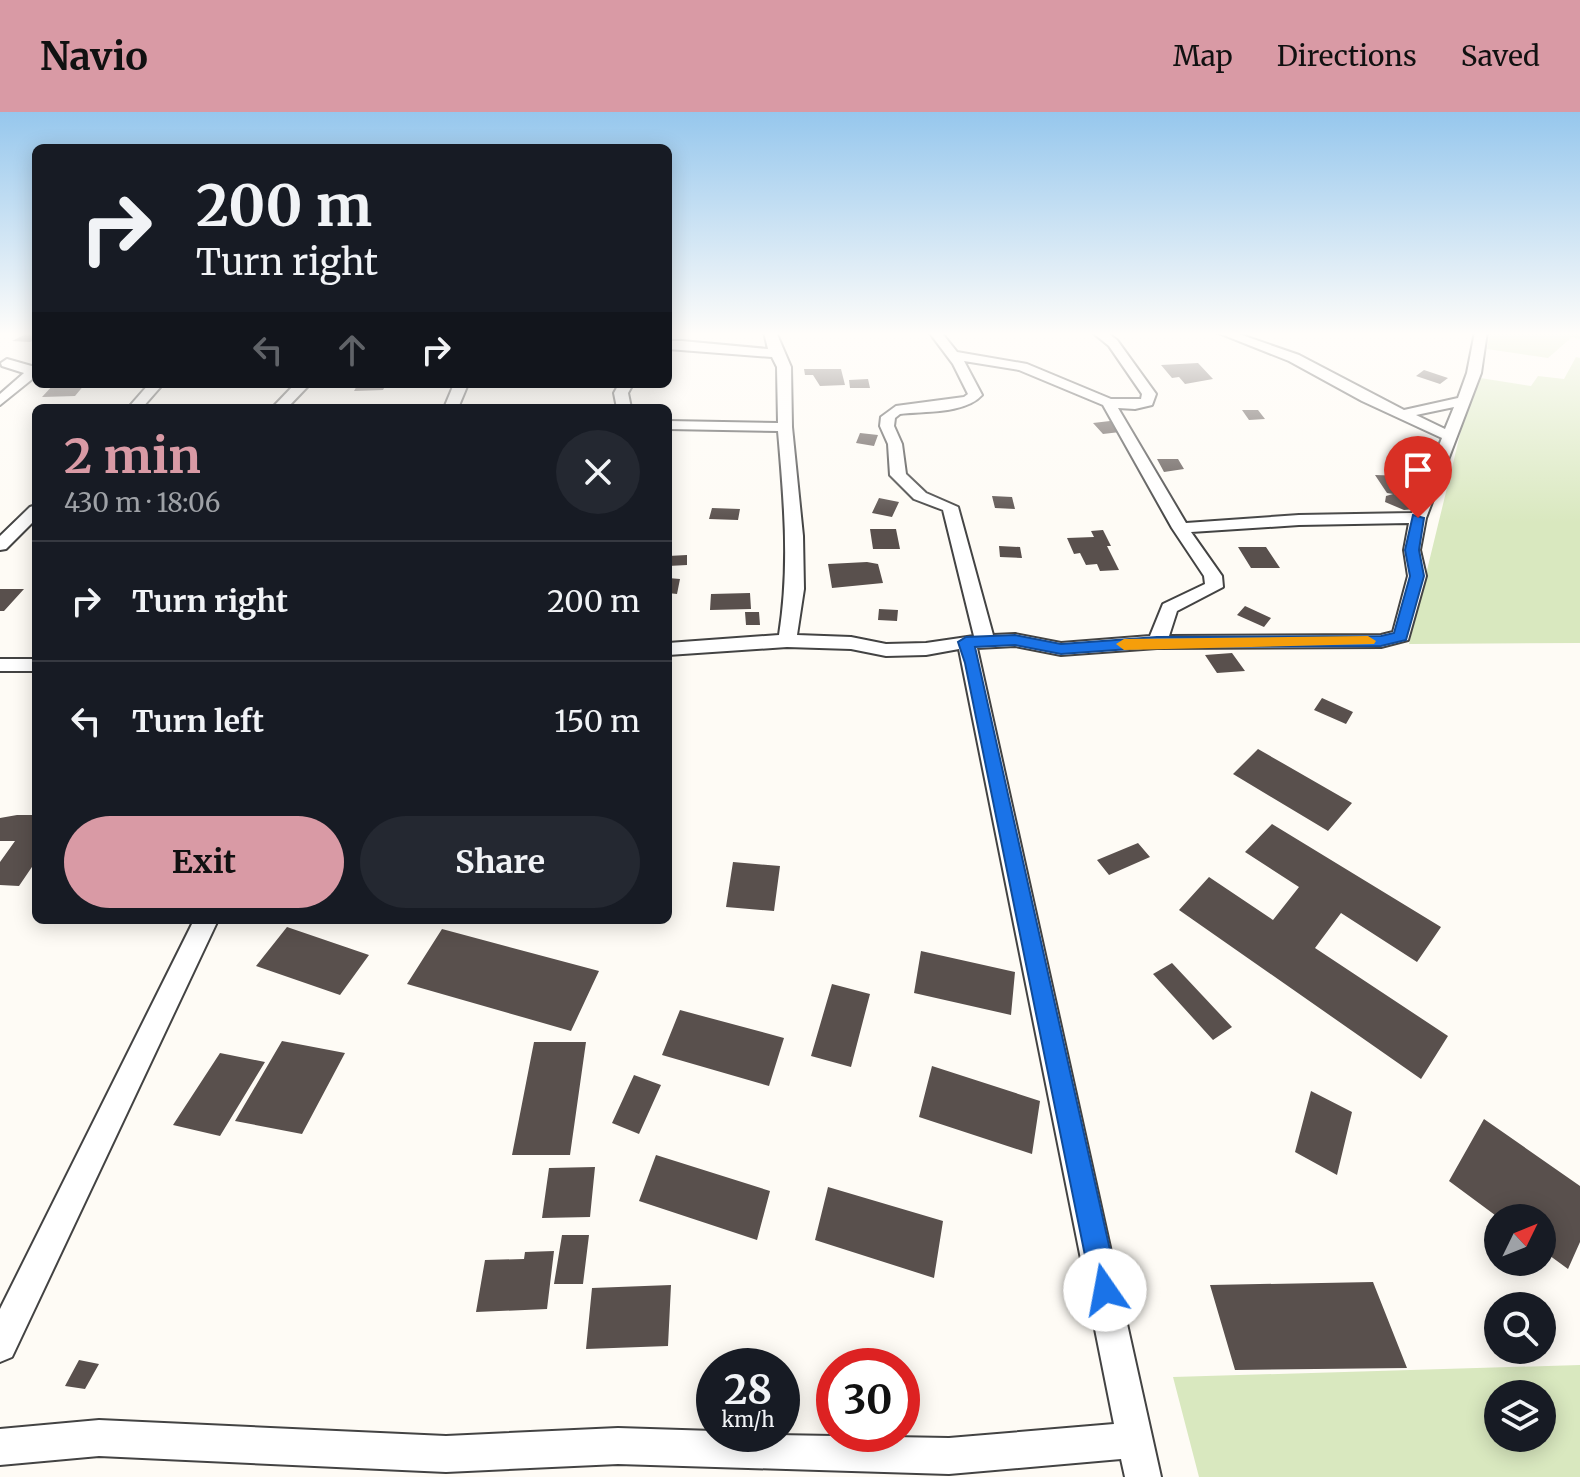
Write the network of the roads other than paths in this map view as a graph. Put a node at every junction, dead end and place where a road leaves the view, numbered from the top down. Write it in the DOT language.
graph roads {
  1 [pos="784,396"];
  2 [pos="974,396"];
  3 [pos="1091,396"];
  4 [pos="1149,396"];
  5 [pos="1363,396"];
  6 [pos="1464,396"];
  7 [pos="1462,401"];
  8 [pos="1109,403"];
  9 [pos="1404,414"];
  10 [pos="672,425"];
  11 [pos="785,427"];
  12 [pos="1451,437"];
  13 [pos="32,514"];
  14 [pos="1418,518"];
  15 [pos="1180,528"];
  16 [pos="32,535"];
  17 [pos="6,539"];
  18 [pos="787,641"];
  19 [pos="976,642"];
  20 [pos="1157,642"];
  21 [pos="672,649"];
  22 [pos="0,665"];
  23 [pos="32,665"];
  24 [pos="204,924"];
  25 [pos="0,1345"];
  26 [pos="1137,1440"];
  27 [pos="0,1447"];
  28 [pos="1143,1477"];
  1 -- 11 [label="street"];
  2 -- 19 [label="street"];
  3 -- 8 [label="street"];
  4 -- 8 [label="street"];
  5 -- 9 [label="street"];
  6 -- 7 [label="street"];
  7 -- 9 [label="street"];
  7 -- 12 [label="street"];
  8 -- 15 [label="street"];
  9 -- 12 [label="street"];
  10 -- 11 [label="street"];
  11 -- 18 [label="street"];
  12 -- 14 [label="street"];
  13 -- 17 [label="street"];
  14 -- 15 [label="street"];
  14 -- 20 [label="street"];
  15 -- 20 [label="street"];
  16 -- 17 [label="street"];
  18 -- 19 [label="street"];
  18 -- 21 [label="street"];
  19 -- 20 [label="street"];
  19 -- 26 [label="street"];
  22 -- 23 [label="street"];
  24 -- 25 [label="street"];
  26 -- 27 [label="street"];
  26 -- 28 [label="street"];
}
